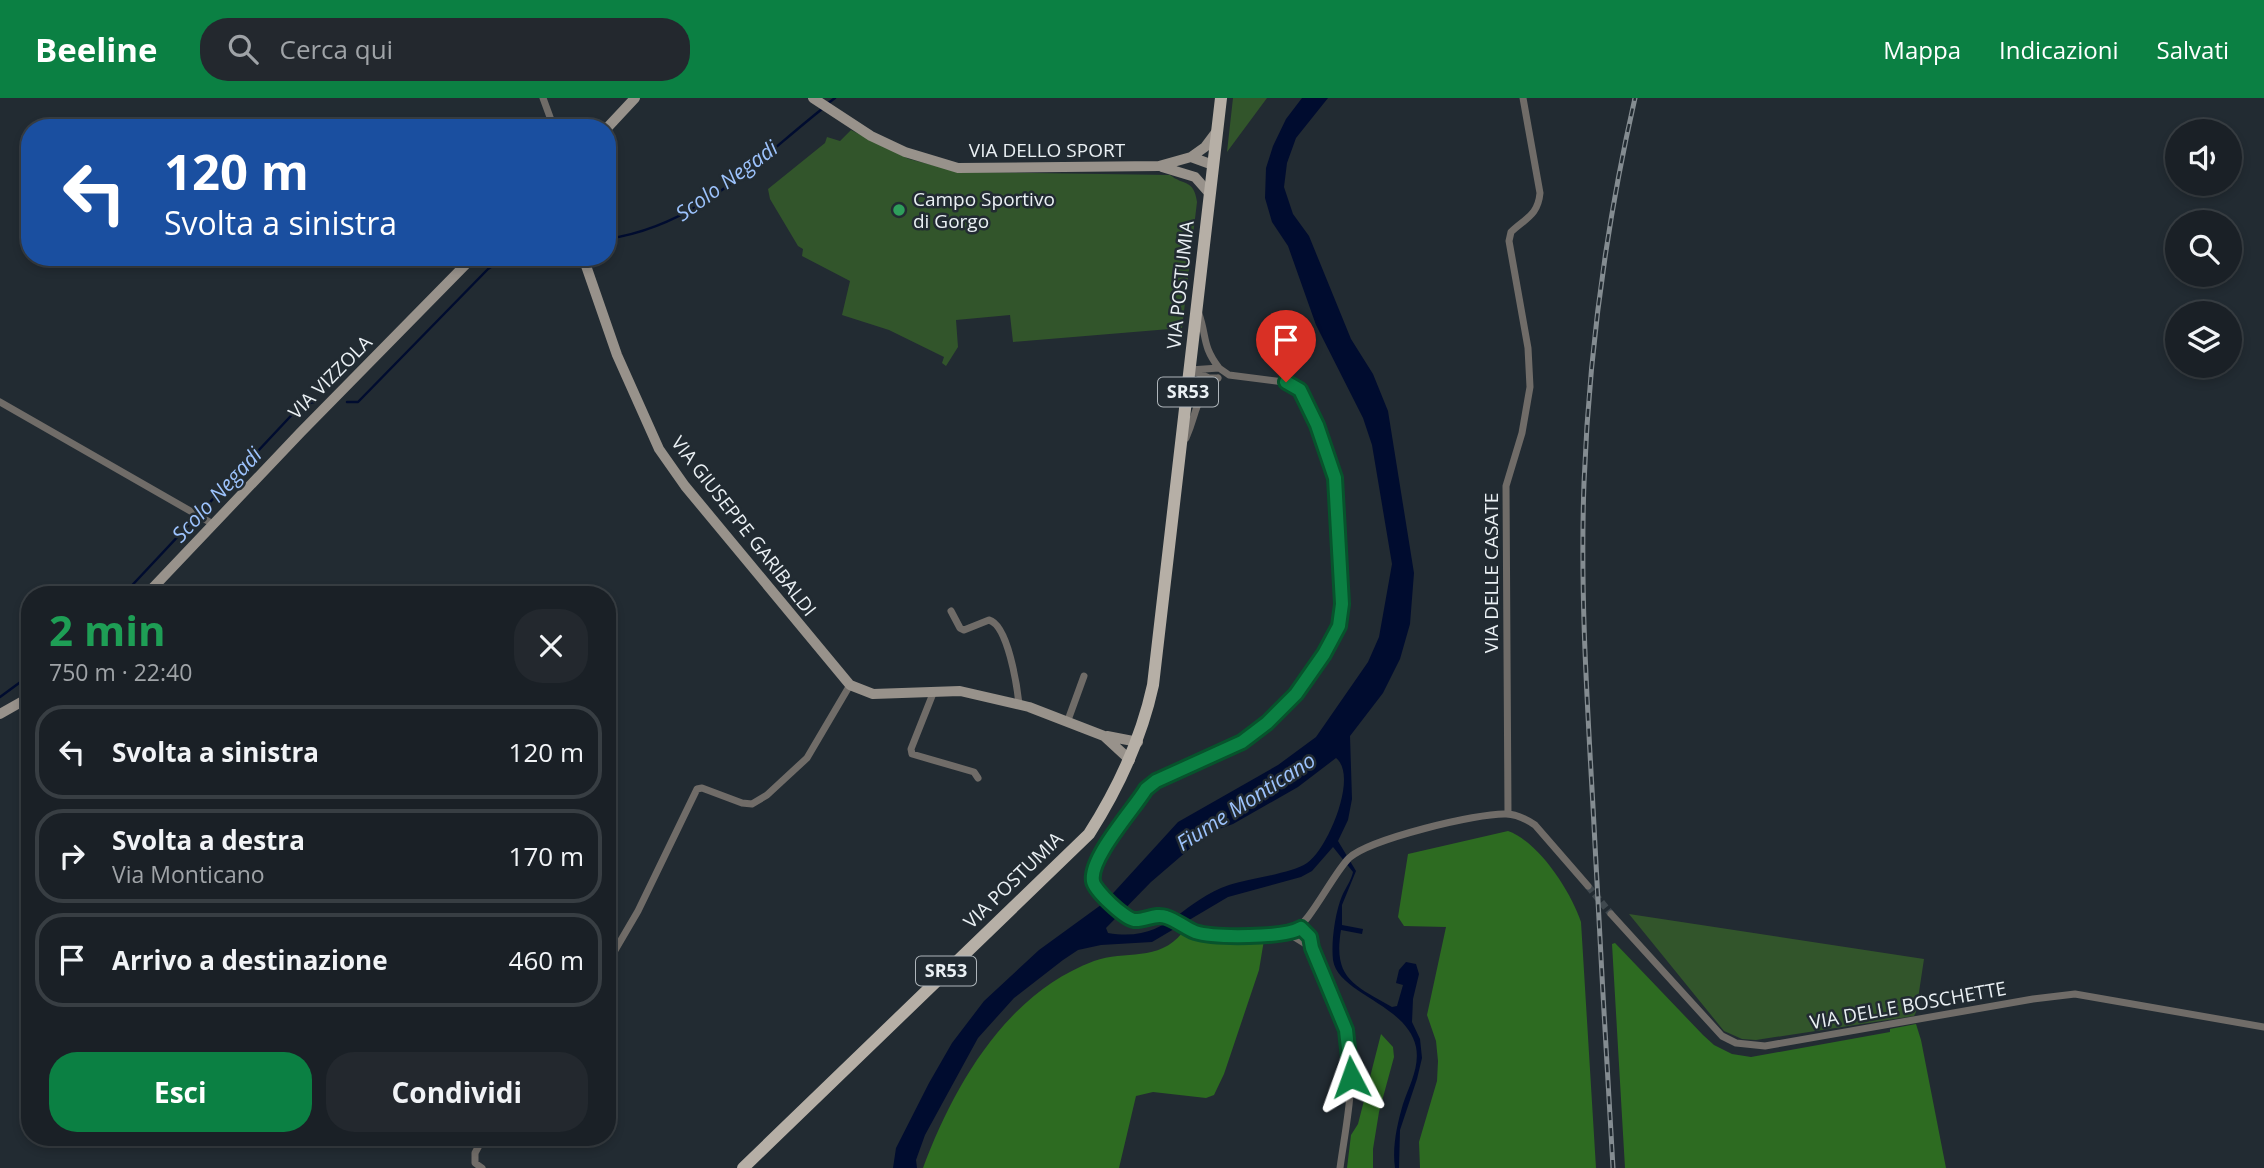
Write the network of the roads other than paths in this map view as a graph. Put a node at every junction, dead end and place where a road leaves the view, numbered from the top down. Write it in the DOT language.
graph roads {
  1 [pos="543,98"];
  2 [pos="635,98"];
  3 [pos="1221,98"];
  4 [pos="1523,98"];
  5 [pos="816,100"];
  6 [pos="551,119"];
  7 [pos="615,119"];
  8 [pos="1217,131"];
  9 [pos="1191,158"];
  10 [pos="1159,166"];
  11 [pos="1213,166"];
  12 [pos="1181,172"];
  13 [pos="1210,194"];
  14 [pos="464,266"];
  15 [pos="586,266"];
  16 [pos="1197,308"];
  17 [pos="1219,368"];
  18 [pos="1190,370"];
  19 [pos="1229,375"];
  20 [pos="1218,378"];
  21 [pos="0,402"];
  22 [pos="1181,448"];
  23 [pos="210,522"];
  24 [pos="154,586"];
  25 [pos="951,611"];
  26 [pos="1084,676"];
  27 [pos="850,685"];
  28 [pos="934,690"];
  29 [pos="21,702"];
  30 [pos="1019,705"];
  31 [pos="0,714"];
  32 [pos="1069,720"];
  33 [pos="1104,736"];
  34 [pos="1134,750"];
  35 [pos="978,778"];
  36 [pos="1508,814"];
  37 [pos="1588,886"];
  38 [pos="1310,914"];
  39 [pos="1611,914"];
  40 [pos="1301,928"];
  41 [pos="1288,933"];
  42 [pos="1310,937"];
  43 [pos="1312,948"];
  44 [pos="616,949"];
  45 [pos="2264,1027"];
  46 [pos="478,1146"];
  47 [pos="482,1168"];
  48 [pos="743,1168"];
  49 [pos="1340,1168"];
  1 -- 6 [label="street"];
  2 -- 7 [label="street"];
  3 -- 8 [label="main road, VIA POSTUMIA / SR53"];
  4 -- 36 [label="street, VIA DELLE CASATE"];
  5 -- 10 [label="street, VIA DELLO SPORT"];
  8 -- 9 [label="street"];
  8 -- 11 [label="main road, VIA POSTUMIA / SR53"];
  9 -- 10 [label="street, VIA DELLO SPORT"];
  9 -- 11 [label="street"];
  10 -- 12 [label="street"];
  11 -- 12 [label="street"];
  11 -- 13 [label="main road, VIA POSTUMIA / SR53"];
  12 -- 13 [label="street"];
  13 -- 16 [label="main road, VIA POSTUMIA / SR53"];
  14 -- 23 [label="street, VIA VIZZOLA"];
  15 -- 27 [label="street, VIA GIUSEPPE GARIBALDI"];
  16 -- 17 [label="street"];
  16 -- 18 [label="main road, VIA POSTUMIA / SR53"];
  17 -- 18 [label="street"];
  17 -- 19 [label="street"];
  18 -- 20 [label="street"];
  18 -- 22 [label="main road, VIA POSTUMIA / SR53"];
  19 -- 20 [label="street"];
  19 -- 41 [label="street"];
  20 -- 22 [label="street"];
  21 -- 23 [label="street"];
  22 -- 34 [label="main road, VIA POSTUMIA / SR53"];
  23 -- 24 [label="street, VIA VIZZOLA"];
  25 -- 30 [label="street"];
  26 -- 32 [label="street"];
  27 -- 28 [label="street"];
  27 -- 44 [label="street"];
  28 -- 30 [label="street"];
  28 -- 35 [label="street"];
  29 -- 31 [label="street"];
  30 -- 32 [label="street"];
  32 -- 33 [label="street"];
  33 -- 34 [label="street"];
  33 -- 34 [label="street"];
  34 -- 48 [label="main road, VIA POSTUMIA / SR53"];
  36 -- 37 [label="street"];
  36 -- 38 [label="street"];
  38 -- 40 [label="street"];
  38 -- 42 [label="street"];
  39 -- 45 [label="street, VIA DELLE BOSCHETTE"];
  40 -- 41 [label="street"];
  40 -- 42 [label="street"];
  41 -- 43 [label="street"];
  42 -- 43 [label="street"];
  43 -- 49 [label="street"];
  46 -- 47 [label="street"];
}
